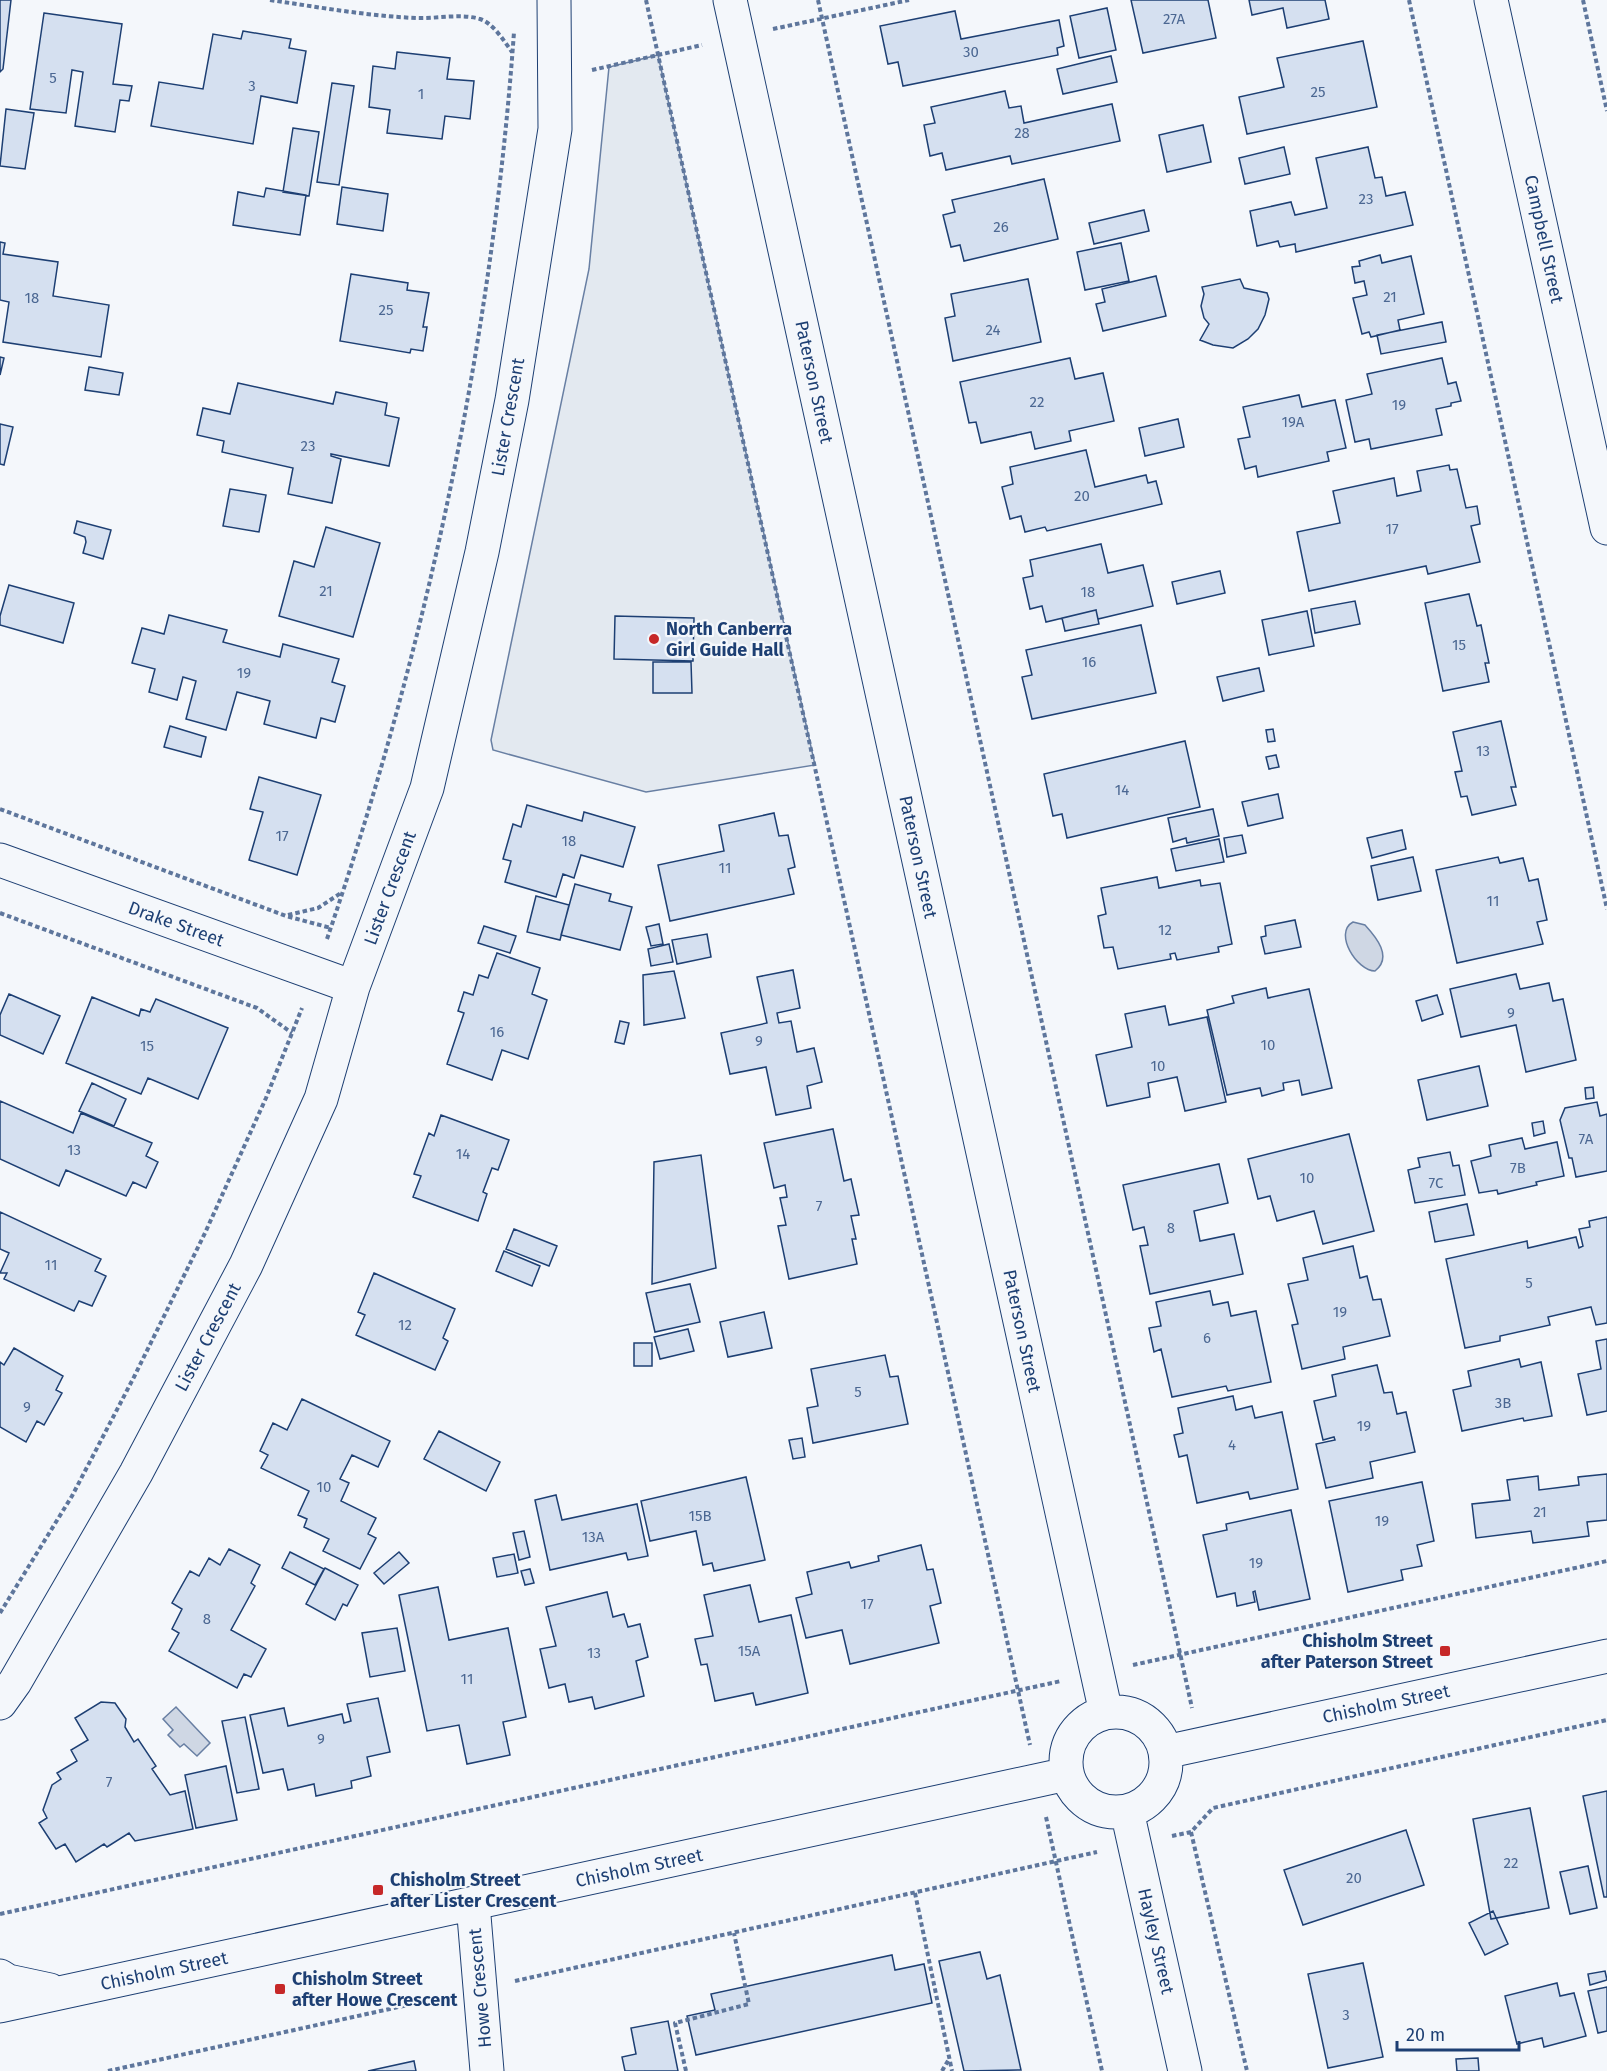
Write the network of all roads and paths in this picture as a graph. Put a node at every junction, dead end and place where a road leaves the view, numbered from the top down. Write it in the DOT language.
graph roads {
  1 [pos="270,0"];
  2 [pos="554,0"];
  3 [pos="646,0"];
  4 [pos="730,0"];
  5 [pos="818,0"];
  6 [pos="1409,0"];
  7 [pos="1491,0"];
  8 [pos="1583,0"];
  9 [pos="514,29"];
  10 [pos="512,53"];
  11 [pos="1607,111"];
  12 [pos="1601,476"];
  13 [pos="1607,528"];
  14 [pos="0,809"];
  15 [pos="0,860"];
  16 [pos="342,892"];
  17 [pos="1607,909"];
  18 [pos="0,913"];
  19 [pos="286,916"];
  20 [pos="331,928"];
  21 [pos="315,974"];
  22 [pos="352,987"];
  23 [pos="292,1033"];
  24 [pos="1607,1561"];
  25 [pos="0,1613"];
  26 [pos="1180,1655"];
  27 [pos="1607,1656"];
  28 [pos="1097,1673"];
  29 [pos="1018,1691"];
  30 [pos="0,1703"];
  31 [pos="1106,1713"];
  32 [pos="1607,1720"];
  33 [pos="1200,1744"];
  34 [pos="1165,1752"];
  35 [pos="1053,1777"];
  36 [pos="1127,1811"];
  37 [pos="1191,1832"];
  38 [pos="1134,1844"];
  39 [pos="1056,1861"];
  40 [pos="915,1893"];
  41 [pos="473,1904"];
  42 [pos="0,1914"];
  43 [pos="734,1933"];
  44 [pos="0,1976"];
  45 [pos="479,1989"];
  46 [pos="60,1992"];
  47 [pos="0,2006"];
  48 [pos="949,2059"];
  49 [pos="108,2071"];
  50 [pos="487,2071"];
  51 [pos="686,2071"];
  52 [pos="942,2071"];
  53 [pos="952,2071"];
  54 [pos="1102,2071"];
  55 [pos="1185,2071"];
  56 [pos="1247,2071"];
  1 -- 10 [label="path"];
  2 -- 22 [label="street, Lister Crescent"];
  3 -- 29 [label="path"];
  4 -- 28 [label="street, Paterson Street"];
  5 -- 26 [label="path"];
  6 -- 17 [label="path"];
  7 -- 12 [label="street, Campbell Street"];
  8 -- 11 [label="path"];
  9 -- 10 [label="path"];
  10 -- 16 [label="path"];
  12 -- 13 [label="street, Campbell Street"];
  14 -- 19 [label="path"];
  15 -- 21 [label="street, Drake Street"];
  16 -- 19 [label="path"];
  16 -- 20 [label="path"];
  18 -- 23 [label="path"];
  19 -- 20 [label="path"];
  20 -- 21 [label="path"];
  21 -- 22 [label="street, Drake Street"];
  21 -- 23 [label="path"];
  22 -- 30 [label="street, Lister Crescent"];
  23 -- 25 [label="path"];
  24 -- 26 [label="path"];
  26 -- 28 [label="path"];
  26 -- 33 [label="path"];
  27 -- 33 [label="street, Chisholm Street"];
  28 -- 29 [label="path"];
  28 -- 31 [label="street, Paterson Street"];
  29 -- 35 [label="path"];
  29 -- 42 [label="path"];
  31 -- 34 [label="street"];
  31 -- 35 [label="street"];
  32 -- 37 [label="path"];
  33 -- 34 [label="street, Chisholm Street"];
  34 -- 36 [label="street"];
  35 -- 36 [label="street"];
  35 -- 39 [label="path"];
  35 -- 41 [label="street, Chisholm Street"];
  36 -- 38 [label="street, Hayley Street"];
  37 -- 38 [label="path"];
  37 -- 56 [label="path"];
  38 -- 39 [label="path"];
  38 -- 55 [label="street, Hayley Street"];
  39 -- 40 [label="path"];
  39 -- 54 [label="path"];
  40 -- 43 [label="path"];
  40 -- 48 [label="path"];
  41 -- 45 [label="street, Howe Crescent"];
  41 -- 46 [label="street, Chisholm Street"];
  43 -- 45 [label="path"];
  43 -- 51 [label="path"];
  44 -- 46 [label="street"];
  45 -- 49 [label="path"];
  45 -- 50 [label="street, Howe Crescent"];
  46 -- 47 [label="street, Chisholm Street"];
  48 -- 52 [label="path"];
  48 -- 53 [label="path"];
}
